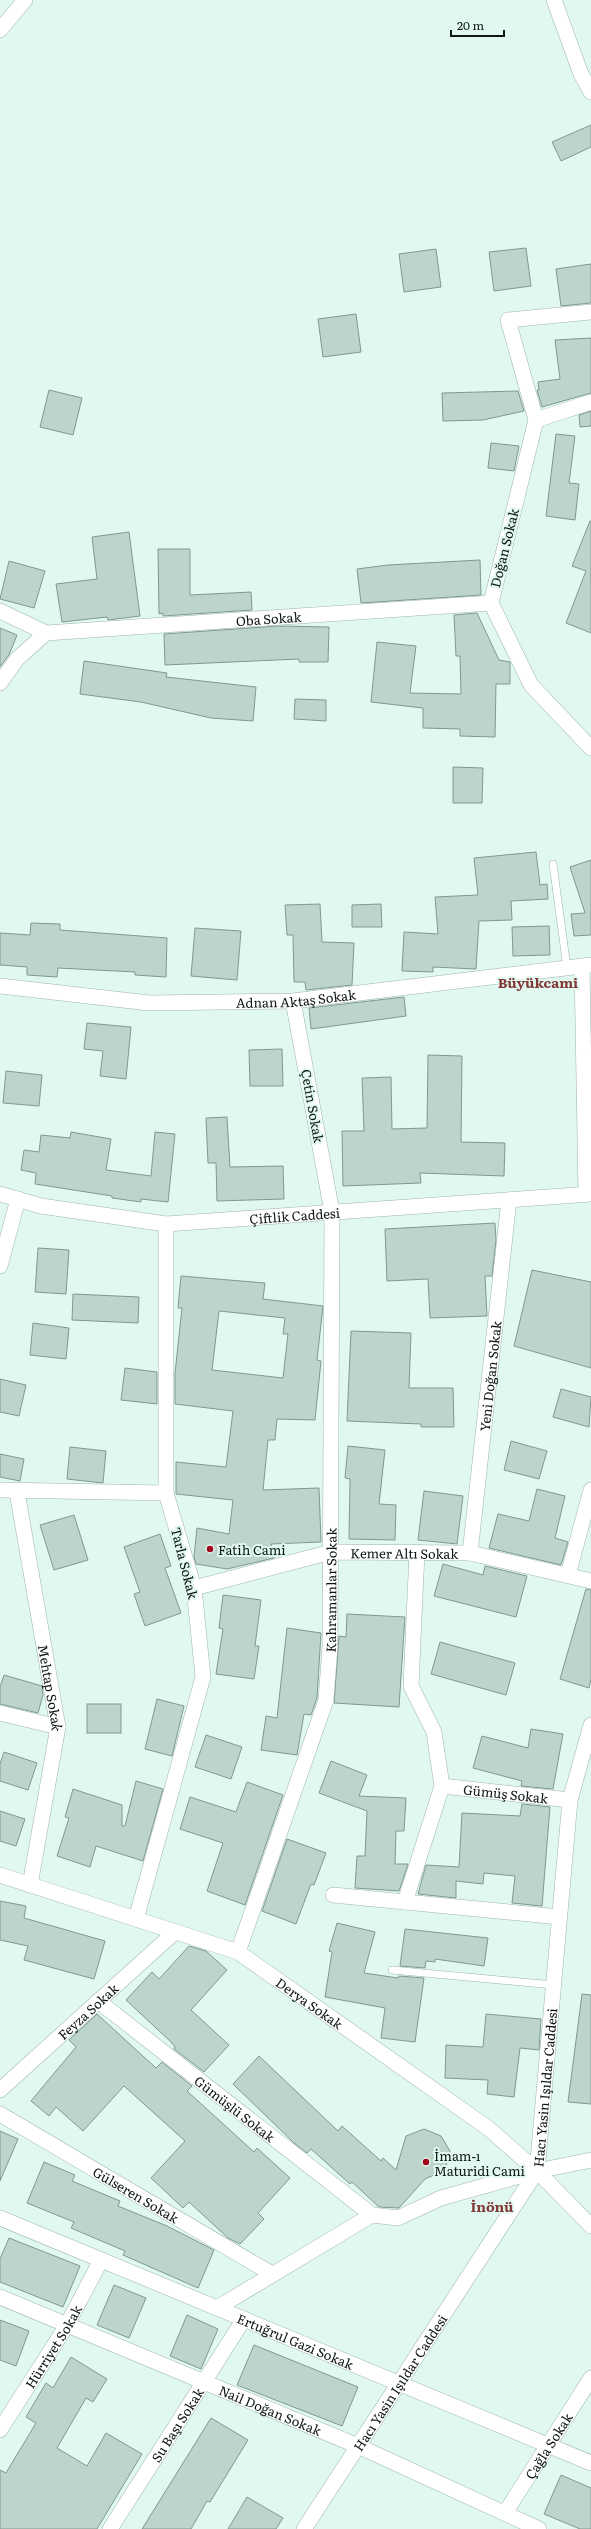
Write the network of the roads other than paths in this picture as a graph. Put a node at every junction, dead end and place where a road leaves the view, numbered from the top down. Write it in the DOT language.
graph roads {
  1 [pos="25,0"];
  2 [pos="554,0"];
  3 [pos="0,30"];
  4 [pos="591,92"];
  5 [pos="591,312"];
  6 [pos="591,402"];
  7 [pos="536,420"];
  8 [pos="491,603"];
  9 [pos="0,610"];
  10 [pos="46,633"];
  11 [pos="0,683"];
  12 [pos="591,748"];
  13 [pos="553,864"];
  14 [pos="580,967"];
  15 [pos="0,986"];
  16 [pos="293,1001"];
  17 [pos="0,1194"];
  18 [pos="589,1194"];
  19 [pos="18,1199"];
  20 [pos="509,1200"];
  21 [pos="332,1212"];
  22 [pos="166,1224"];
  23 [pos="0,1266"];
  24 [pos="0,1490"];
  25 [pos="591,1490"];
  26 [pos="17,1492"];
  27 [pos="166,1493"];
  28 [pos="330,1552"];
  29 [pos="417,1552"];
  30 [pos="470,1553"];
  31 [pos="568,1575"];
  32 [pos="591,1582"];
  33 [pos="194,1588"];
  34 [pos="0,1713"];
  35 [pos="591,1725"];
  36 [pos="58,1727"];
  37 [pos="442,1786"];
  38 [pos="570,1800"];
  39 [pos="0,1875"];
  40 [pos="30,1884"];
  41 [pos="333,1895"];
  42 [pos="406,1902"];
  43 [pos="560,1917"];
  44 [pos="136,1919"];
  45 [pos="175,1932"];
  46 [pos="238,1952"];
  47 [pos="392,1970"];
  48 [pos="554,1985"];
  49 [pos="98,2001"];
  50 [pos="0,2090"];
  51 [pos="0,2114"];
  52 [pos="591,2160"];
  53 [pos="537,2171"];
  54 [pos="372,2215"];
  55 [pos="0,2218"];
  56 [pos="591,2226"];
  57 [pos="101,2260"];
  58 [pos="272,2274"];
  59 [pos="0,2297"];
  60 [pos="217,2308"];
  61 [pos="244,2319"];
  62 [pos="67,2324"];
  63 [pos="591,2378"];
  64 [pos="203,2382"];
  65 [pos="400,2384"];
  66 [pos="0,2430"];
  67 [pos="358,2446"];
  68 [pos="549,2446"];
  69 [pos="591,2464"];
  70 [pos="505,2513"];
  71 [pos="110,2529"];
  72 [pos="304,2529"];
  73 [pos="539,2529"];
  1 -- 3 [label="street"];
  2 -- 4 [label="street"];
  5 -- 7 [label="street, Doğan Sokak"];
  6 -- 7 [label="street"];
  7 -- 8 [label="street, Doğan Sokak"];
  8 -- 10 [label="street, Oba Sokak"];
  8 -- 12 [label="street, Doğan Sokak"];
  9 -- 10 [label="street"];
  10 -- 11 [label="street"];
  13 -- 14 [label="lane"];
  14 -- 16 [label="street, Adnan Aktaş Sokak"];
  14 -- 18 [label="street"];
  15 -- 16 [label="street, Adnan Aktaş Sokak"];
  16 -- 21 [label="street, Çetin Sokak"];
  17 -- 19 [label="street, Çiftlik Caddesi"];
  18 -- 20 [label="street, Çiftlik Caddesi"];
  19 -- 22 [label="street, Çiftlik Caddesi"];
  19 -- 23 [label="street"];
  20 -- 21 [label="street, Çiftlik Caddesi"];
  20 -- 30 [label="street, Yeni Doğan Sokak"];
  21 -- 22 [label="street, Çiftlik Caddesi"];
  21 -- 28 [label="street, Kahramanlar Sokak"];
  22 -- 27 [label="street, Tarla Sokak"];
  24 -- 26 [label="street"];
  25 -- 31 [label="street"];
  26 -- 27 [label="street"];
  26 -- 36 [label="street, Mehtap Sokak"];
  27 -- 33 [label="street, Tarla Sokak"];
  28 -- 29 [label="street, Kemer Altı Sokak"];
  28 -- 33 [label="street, Kemer Altı Sokak"];
  28 -- 46 [label="street, Kahramanlar Sokak"];
  29 -- 30 [label="street, Kemer Altı Sokak"];
  29 -- 37 [label="street"];
  30 -- 31 [label="street, Kemer Altı Sokak"];
  31 -- 32 [label="street, Kemer Altı Sokak"];
  33 -- 44 [label="street, Tarla Sokak"];
  34 -- 36 [label="street"];
  35 -- 38 [label="street, Hacı Yasin Işıldar Caddesi"];
  36 -- 40 [label="street, Mehtap Sokak"];
  37 -- 38 [label="street, Gümüş Sokak"];
  37 -- 42 [label="street"];
  38 -- 43 [label="street, Hacı Yasin Işıldar Caddesi"];
  39 -- 40 [label="street, Derya Sokak"];
  40 -- 44 [label="street, Derya Sokak"];
  41 -- 42 [label="street"];
  42 -- 43 [label="street"];
  43 -- 48 [label="street, Hacı Yasin Işıldar Caddesi"];
  44 -- 45 [label="street, Derya Sokak"];
  45 -- 46 [label="street, Derya Sokak"];
  45 -- 49 [label="street, Feyza Sokak"];
  46 -- 53 [label="street, Derya Sokak"];
  47 -- 48 [label="lane"];
  48 -- 53 [label="street, Hacı Yasin Işıldar Caddesi"];
  49 -- 50 [label="street, Feyza Sokak"];
  49 -- 54 [label="street, Gümüşlü Sokak"];
  51 -- 58 [label="street, Gülseren Sokak"];
  52 -- 53 [label="street"];
  53 -- 54 [label="street"];
  53 -- 56 [label="street, Derya Sokak"];
  53 -- 65 [label="street, Hacı Yasin Işıldar Caddesi"];
  54 -- 58 [label="street"];
  55 -- 57 [label="street, Ertuğrul Gazi Sokak"];
  57 -- 60 [label="street, Ertuğrul Gazi Sokak"];
  57 -- 62 [label="street, Hürriyet Sokak"];
  58 -- 60 [label="street"];
  59 -- 62 [label="street, Nail Doğan Sokak"];
  60 -- 61 [label="street, Ertuğrul Gazi Sokak"];
  61 -- 64 [label="street, Su Başı Sokak"];
  61 -- 65 [label="street, Ertuğrul Gazi Sokak"];
  62 -- 64 [label="street, Nail Doğan Sokak"];
  62 -- 66 [label="street, Hürriyet Sokak"];
  63 -- 68 [label="street, Çağla Sokak"];
  64 -- 67 [label="street, Nail Doğan Sokak"];
  64 -- 71 [label="street, Su Başı Sokak"];
  65 -- 67 [label="street, Hacı Yasin Işıldar Caddesi"];
  65 -- 68 [label="street, Ertuğrul Gazi Sokak"];
  67 -- 70 [label="street, Nail Doğan Sokak"];
  67 -- 72 [label="street, Hacı Yasin Işıldar Caddesi"];
  68 -- 69 [label="street, Ertuğrul Gazi Sokak"];
  68 -- 70 [label="street, Çağla Sokak"];
  70 -- 73 [label="street, Nail Doğan Sokak"];
}
